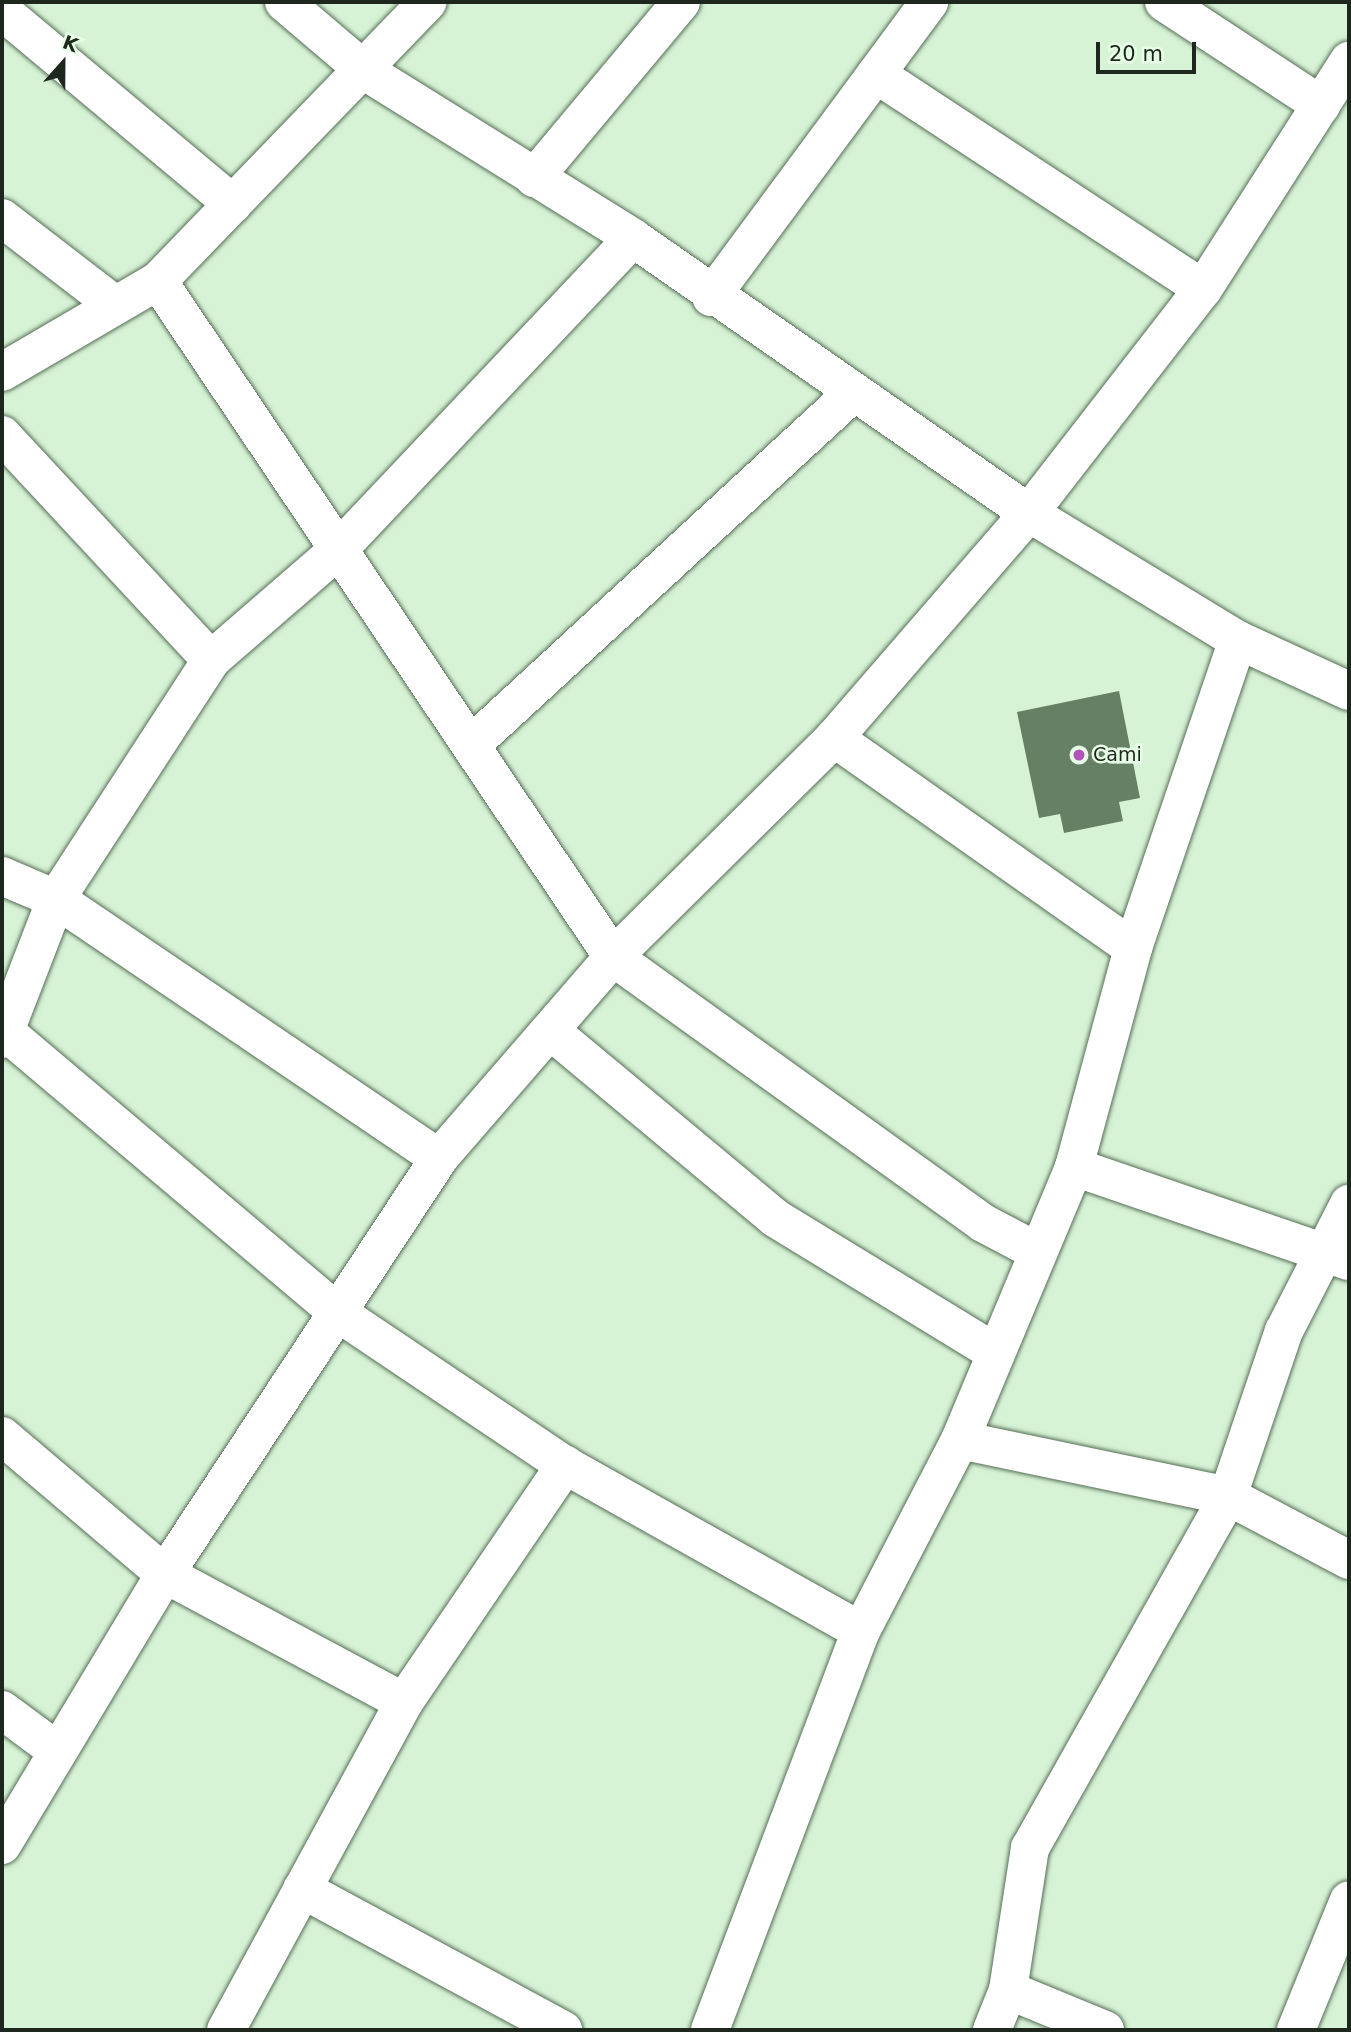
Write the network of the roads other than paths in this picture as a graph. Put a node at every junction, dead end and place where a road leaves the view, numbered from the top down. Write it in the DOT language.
graph roads {
  1 [pos="284,2"];
  2 [pos="427,2"];
  3 [pos="681,2"];
  4 [pos="929,2"];
  5 [pos="1164,2"];
  6 [pos="2,11"];
  7 [pos="1349,61"];
  8 [pos="365,71"];
  9 [pos="876,74"];
  10 [pos="1321,105"];
  11 [pos="534,178"];
  12 [pos="233,204"];
  13 [pos="2,218"];
  14 [pos="633,238"];
  15 [pos="158,281"];
  16 [pos="1203,289"];
  17 [pos="711,297"];
  18 [pos="115,304"];
  19 [pos="2,372"];
  20 [pos="851,395"];
  21 [pos="2,435"];
  22 [pos="1029,513"];
  23 [pos="338,550"];
  24 [pos="1238,640"];
  25 [pos="211,660"];
  26 [pos="1349,691"];
  27 [pos="834,738"];
  28 [pos="471,745"];
  29 [pos="2,876"];
  30 [pos="56,900"];
  31 [pos="1133,948"];
  32 [pos="613,957"];
  33 [pos="552,1031"];
  34 [pos="3,1032"];
  35 [pos="439,1158"];
  36 [pos="1074,1167"];
  37 [pos="1349,1204"];
  38 [pos="1038,1252"];
  39 [pos="1334,1256"];
  40 [pos="337,1312"];
  41 [pos="996,1353"];
  42 [pos="2,1436"];
  43 [pos="960,1440"];
  44 [pos="565,1465"];
  45 [pos="1228,1496"];
  46 [pos="1349,1560"];
  47 [pos="165,1574"];
  48 [pos="861,1631"];
  49 [pos="404,1702"];
  50 [pos="2,1710"];
  51 [pos="56,1750"];
  52 [pos="2,1844"];
  53 [pos="302,1889"];
  54 [pos="1349,1900"];
  55 [pos="1008,1990"];
  56 [pos="226,2030"];
  57 [pos="563,2030"];
  58 [pos="710,2030"];
  59 [pos="992,2030"];
  60 [pos="1105,2030"];
  61 [pos="1296,2030"];
  1 -- 8 [label="street"];
  2 -- 8 [label="street"];
  3 -- 11 [label="street"];
  4 -- 9 [label="street"];
  5 -- 10 [label="street"];
  6 -- 12 [label="street"];
  7 -- 10 [label="street"];
  8 -- 11 [label="street"];
  8 -- 12 [label="street"];
  9 -- 16 [label="street"];
  9 -- 17 [label="street"];
  10 -- 16 [label="street"];
  11 -- 14 [label="street"];
  12 -- 15 [label="street"];
  13 -- 18 [label="street"];
  14 -- 17 [label="street"];
  14 -- 23 [label="street"];
  15 -- 18 [label="street"];
  15 -- 23 [label="street"];
  16 -- 22 [label="street"];
  17 -- 20 [label="street"];
  18 -- 19 [label="street"];
  20 -- 22 [label="street"];
  20 -- 28 [label="street"];
  21 -- 25 [label="street"];
  22 -- 24 [label="street"];
  22 -- 27 [label="street"];
  23 -- 25 [label="street"];
  23 -- 28 [label="street"];
  24 -- 26 [label="street"];
  24 -- 31 [label="street"];
  25 -- 30 [label="street"];
  27 -- 31 [label="street"];
  27 -- 32 [label="street"];
  28 -- 32 [label="street"];
  29 -- 30 [label="street"];
  30 -- 34 [label="street"];
  30 -- 35 [label="street"];
  31 -- 36 [label="street"];
  32 -- 33 [label="street"];
  32 -- 38 [label="street"];
  33 -- 35 [label="street"];
  33 -- 41 [label="street"];
  34 -- 40 [label="street"];
  35 -- 40 [label="street"];
  36 -- 38 [label="street"];
  36 -- 39 [label="street"];
  37 -- 39 [label="street"];
  38 -- 41 [label="street"];
  39 -- 45 [label="street"];
  40 -- 44 [label="street"];
  40 -- 47 [label="street"];
  41 -- 43 [label="street"];
  42 -- 47 [label="street"];
  43 -- 45 [label="street"];
  43 -- 48 [label="street"];
  44 -- 48 [label="street"];
  44 -- 49 [label="street"];
  45 -- 46 [label="street"];
  45 -- 55 [label="street"];
  47 -- 49 [label="street"];
  47 -- 51 [label="street"];
  48 -- 58 [label="street"];
  49 -- 53 [label="street"];
  50 -- 51 [label="street"];
  51 -- 52 [label="street"];
  53 -- 56 [label="street"];
  53 -- 57 [label="street"];
  54 -- 61 [label="street"];
  55 -- 59 [label="street"];
  55 -- 60 [label="street"];
}
